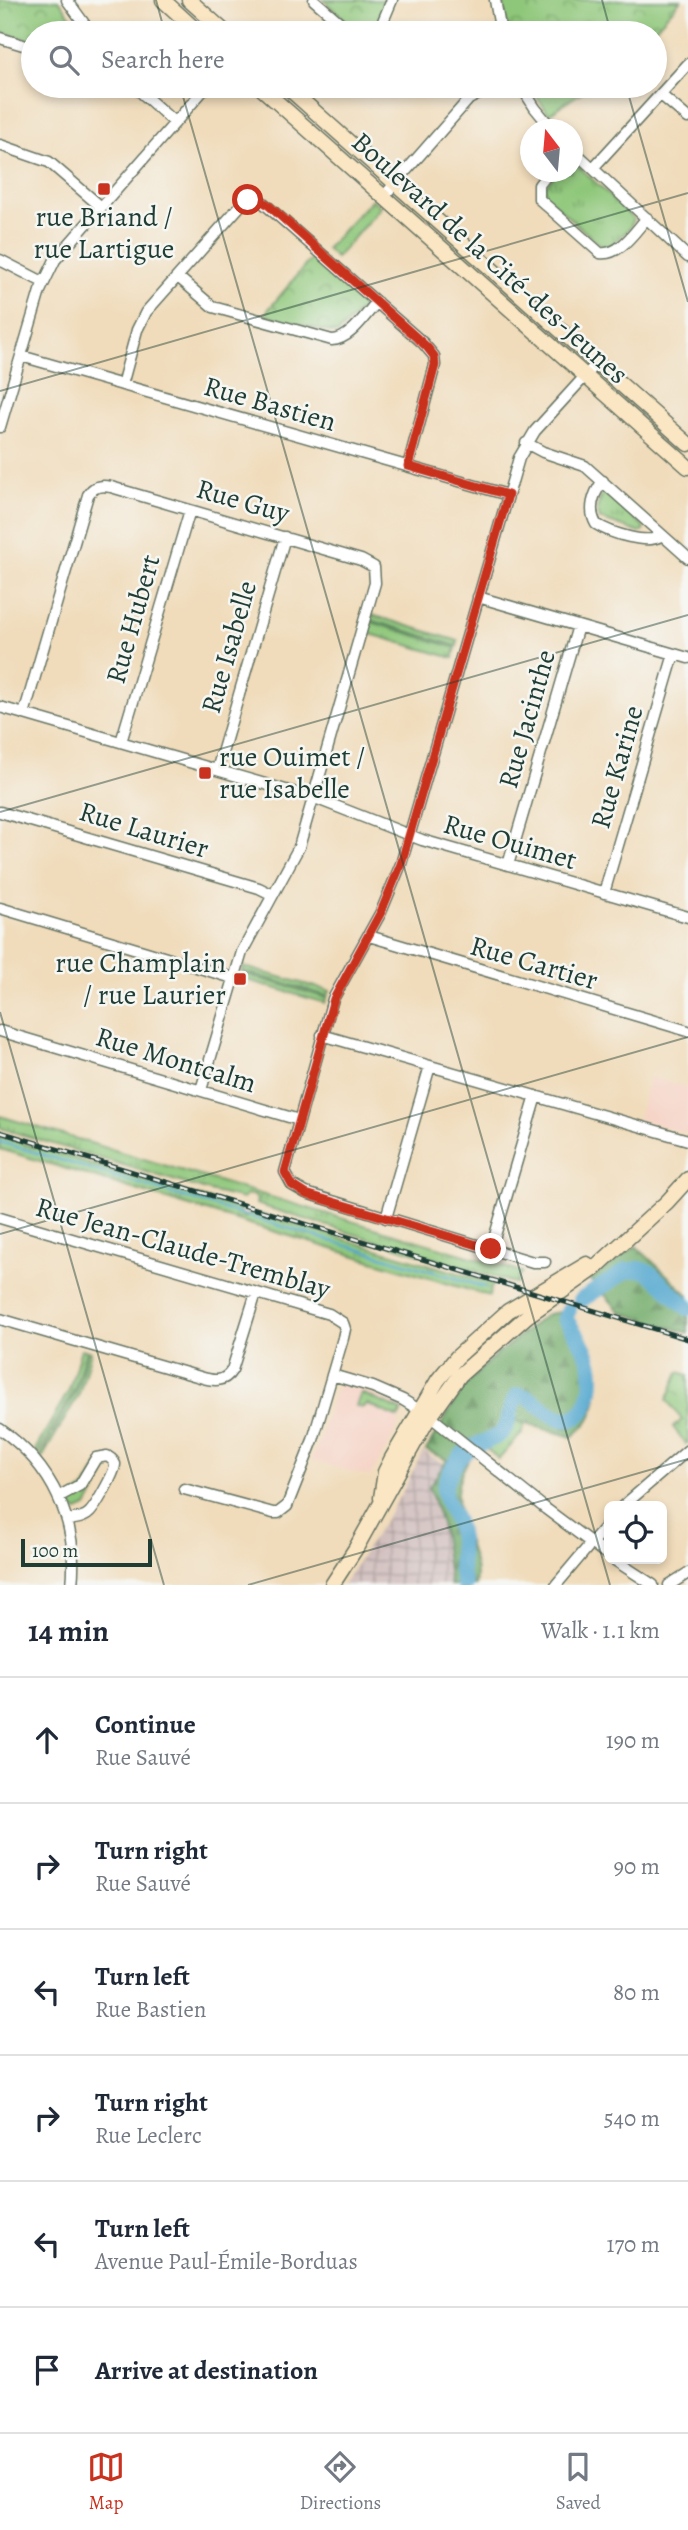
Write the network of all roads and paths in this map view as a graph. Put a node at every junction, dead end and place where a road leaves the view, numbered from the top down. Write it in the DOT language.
graph roads {
  1 [pos="67,0"];
  2 [pos="163,0"];
  3 [pos="189,0"];
  4 [pos="314,0"];
  5 [pos="392,0"];
  6 [pos="495,0"];
  7 [pos="82,21"];
  8 [pos="186,21"];
  9 [pos="213,21"];
  10 [pos="338,21"];
  11 [pos="383,21"];
  12 [pos="498,21"];
  13 [pos="0,38"];
  14 [pos="21,44"];
  15 [pos="688,64"];
  16 [pos="667,87"];
  17 [pos="147,98"];
  18 [pos="197,98"];
  19 [pos="273,98"];
  20 [pos="299,98"];
  21 [pos="471,98"];
  22 [pos="529,98"];
  23 [pos="657,98"];
  24 [pos="666,98"];
  25 [pos="688,118"];
  26 [pos="543,119"];
  27 [pos="175,123"];
  28 [pos="0,145"];
  29 [pos="583,159"];
  30 [pos="593,168"];
  31 [pos="541,182"];
  32 [pos="395,183"];
  33 [pos="384,197"];
  34 [pos="100,206"];
  35 [pos="647,218"];
  36 [pos="688,257"];
  37 [pos="0,260"];
  38 [pos="178,277"];
  39 [pos="43,282"];
  40 [pos="377,302"];
  41 [pos="20,356"];
  42 [pos="597,363"];
  43 [pos="585,377"];
  44 [pos="121,385"];
  45 [pos="0,428"];
  46 [pos="526,443"];
  47 [pos="688,444"];
  48 [pos="408,466"];
  49 [pos="688,467"];
  50 [pos="603,481"];
  51 [pos="508,495"];
  52 [pos="190,510"];
  53 [pos="662,535"];
  54 [pos="285,537"];
  55 [pos="688,558"];
  56 [pos="478,597"];
  57 [pos="578,626"];
  58 [pos="674,654"];
  59 [pos="688,658"];
  60 [pos="0,707"];
  61 [pos="24,714"];
  62 [pos="121,742"];
  63 [pos="217,770"];
  64 [pos="313,798"];
  65 [pos="0,812"];
  66 [pos="409,835"];
  67 [pos="508,865"];
  68 [pos="604,893"];
  69 [pos="273,895"];
  70 [pos="0,908"];
  71 [pos="688,917"];
  72 [pos="369,936"];
  73 [pos="233,978"];
  74 [pos="0,1031"];
  75 [pos="688,1031"];
  76 [pos="322,1035"];
  77 [pos="430,1066"];
  78 [pos="201,1090"];
  79 [pos="536,1096"];
  80 [pos="299,1120"];
  81 [pos="688,1140"];
  82 [pos="688,1179"];
  83 [pos="0,1218"];
  84 [pos="386,1218"];
  85 [pos="491,1249"];
  86 [pos="545,1262"];
  87 [pos="256,1293"];
  88 [pos="0,1319"];
  89 [pos="332,1375"];
  90 [pos="425,1414"];
  91 [pos="0,1429"];
  92 [pos="688,1450"];
  93 [pos="184,1489"];
  94 [pos="58,1497"];
  95 [pos="629,1501"];
  96 [pos="68,1520"];
  97 [pos="604,1528"];
  98 [pos="592,1543"];
  99 [pos="604,1552"];
  100 [pos="621,1564"];
  101 [pos="688,1573"];
  102 [pos="72,1585"];
  103 [pos="332,1585"];
  104 [pos="556,1585"];
  105 [pos="653,1585"];
  106 [pos="668,1585"];
  1 -- 7 [label="street"];
  2 -- 8 [label="main road"];
  3 -- 9 [label="main road"];
  4 -- 10 [label="street"];
  5 -- 11 [label="street"];
  6 -- 12 [label="street"];
  13 -- 14 [label="street"];
  15 -- 16 [label="street"];
  17 -- 27 [label="street"];
  18 -- 27 [label="street"];
  19 -- 33 [label="main road, Boulevard de la Cité-des-Jeunes"];
  20 -- 32 [label="main road, Boulevard de la Cité-des-Jeunes"];
  21 -- 32 [label="street"];
  22 -- 26 [label="street"];
  23 -- 30 [label="street"];
  24 -- 25 [label="street"];
  27 -- 34 [label="street"];
  28 -- 34 [label="street"];
  29 -- 30 [label="street"];
  30 -- 35 [label="street"];
  31 -- 35 [label="street"];
  32 -- 33 [label="street"];
  32 -- 42 [label="main road, Boulevard de la Cité-des-Jeunes"];
  33 -- 43 [label="main road, Boulevard de la Cité-des-Jeunes"];
  34 -- 39 [label="street"];
  35 -- 36 [label="street"];
  37 -- 39 [label="street"];
  38 -- 40 [label="street"];
  38 -- 40 [label="street"];
  38 -- 44 [label="street"];
  39 -- 41 [label="street"];
  40 -- 48 [label="street"];
  41 -- 44 [label="street, Rue Bastien"];
  41 -- 45 [label="street"];
  42 -- 43 [label="street"];
  42 -- 47 [label="main road, Boulevard de la Cité-des-Jeunes"];
  43 -- 46 [label="street"];
  43 -- 49 [label="main road, Boulevard de la Cité-des-Jeunes"];
  44 -- 48 [label="street, Rue Bastien"];
  46 -- 50 [label="street"];
  46 -- 51 [label="street"];
  48 -- 51 [label="street, Rue Bastien"];
  50 -- 53 [label="street"];
  50 -- 53 [label="street"];
  51 -- 56 [label="street"];
  52 -- 54 [label="street, Rue Guy"];
  52 -- 61 [label="street, Rue Guy"];
  52 -- 62 [label="street, Rue Hubert"];
  53 -- 55 [label="street"];
  54 -- 63 [label="street, Rue Isabelle"];
  54 -- 64 [label="street, Rue Guy"];
  56 -- 57 [label="street"];
  56 -- 66 [label="street"];
  57 -- 58 [label="street"];
  57 -- 67 [label="street, Rue Jacinthe"];
  58 -- 59 [label="street"];
  58 -- 68 [label="street, Rue Karine"];
  60 -- 61 [label="street, Rue Ouimet"];
  61 -- 62 [label="street, Rue Ouimet"];
  62 -- 63 [label="street, Rue Ouimet"];
  63 -- 64 [label="street, Rue Ouimet"];
  64 -- 66 [label="street, Rue Ouimet"];
  64 -- 69 [label="street, Rue Guy"];
  65 -- 69 [label="street, Rue Laurier"];
  66 -- 67 [label="street, Rue Ouimet"];
  66 -- 72 [label="street"];
  67 -- 68 [label="street, Rue Ouimet"];
  68 -- 71 [label="street, Rue Ouimet"];
  69 -- 73 [label="street, Rue Guy"];
  70 -- 73 [label="street"];
  72 -- 75 [label="street, Rue Cartier"];
  72 -- 76 [label="street"];
  73 -- 78 [label="street, Rue Guy"];
  74 -- 78 [label="street, Rue Montcalm"];
  76 -- 77 [label="street"];
  76 -- 80 [label="street"];
  77 -- 79 [label="street"];
  77 -- 84 [label="street"];
  78 -- 80 [label="street, Rue Montcalm"];
  79 -- 81 [label="street"];
  79 -- 85 [label="street"];
  80 -- 84 [label="street"];
  82 -- 90 [label="main road"];
  83 -- 87 [label="street, Rue Jean-Claude-Tremblay"];
  84 -- 85 [label="street"];
  85 -- 86 [label="street"];
  87 -- 88 [label="street"];
  87 -- 89 [label="street, Rue Jean-Claude-Tremblay"];
  89 -- 90 [label="street"];
  89 -- 93 [label="street, Rue Jean-Claude-Tremblay"];
  90 -- 98 [label="street"];
  90 -- 103 [label="main road"];
  91 -- 94 [label="street"];
  92 -- 95 [label="street"];
  94 -- 96 [label="street"];
  94 -- 96 [label="street"];
  96 -- 102 [label="street"];
  97 -- 98 [label="street"];
  98 -- 99 [label="street"];
  98 -- 104 [label="street"];
  100 -- 105 [label="street"];
  101 -- 106 [label="street"];
}
